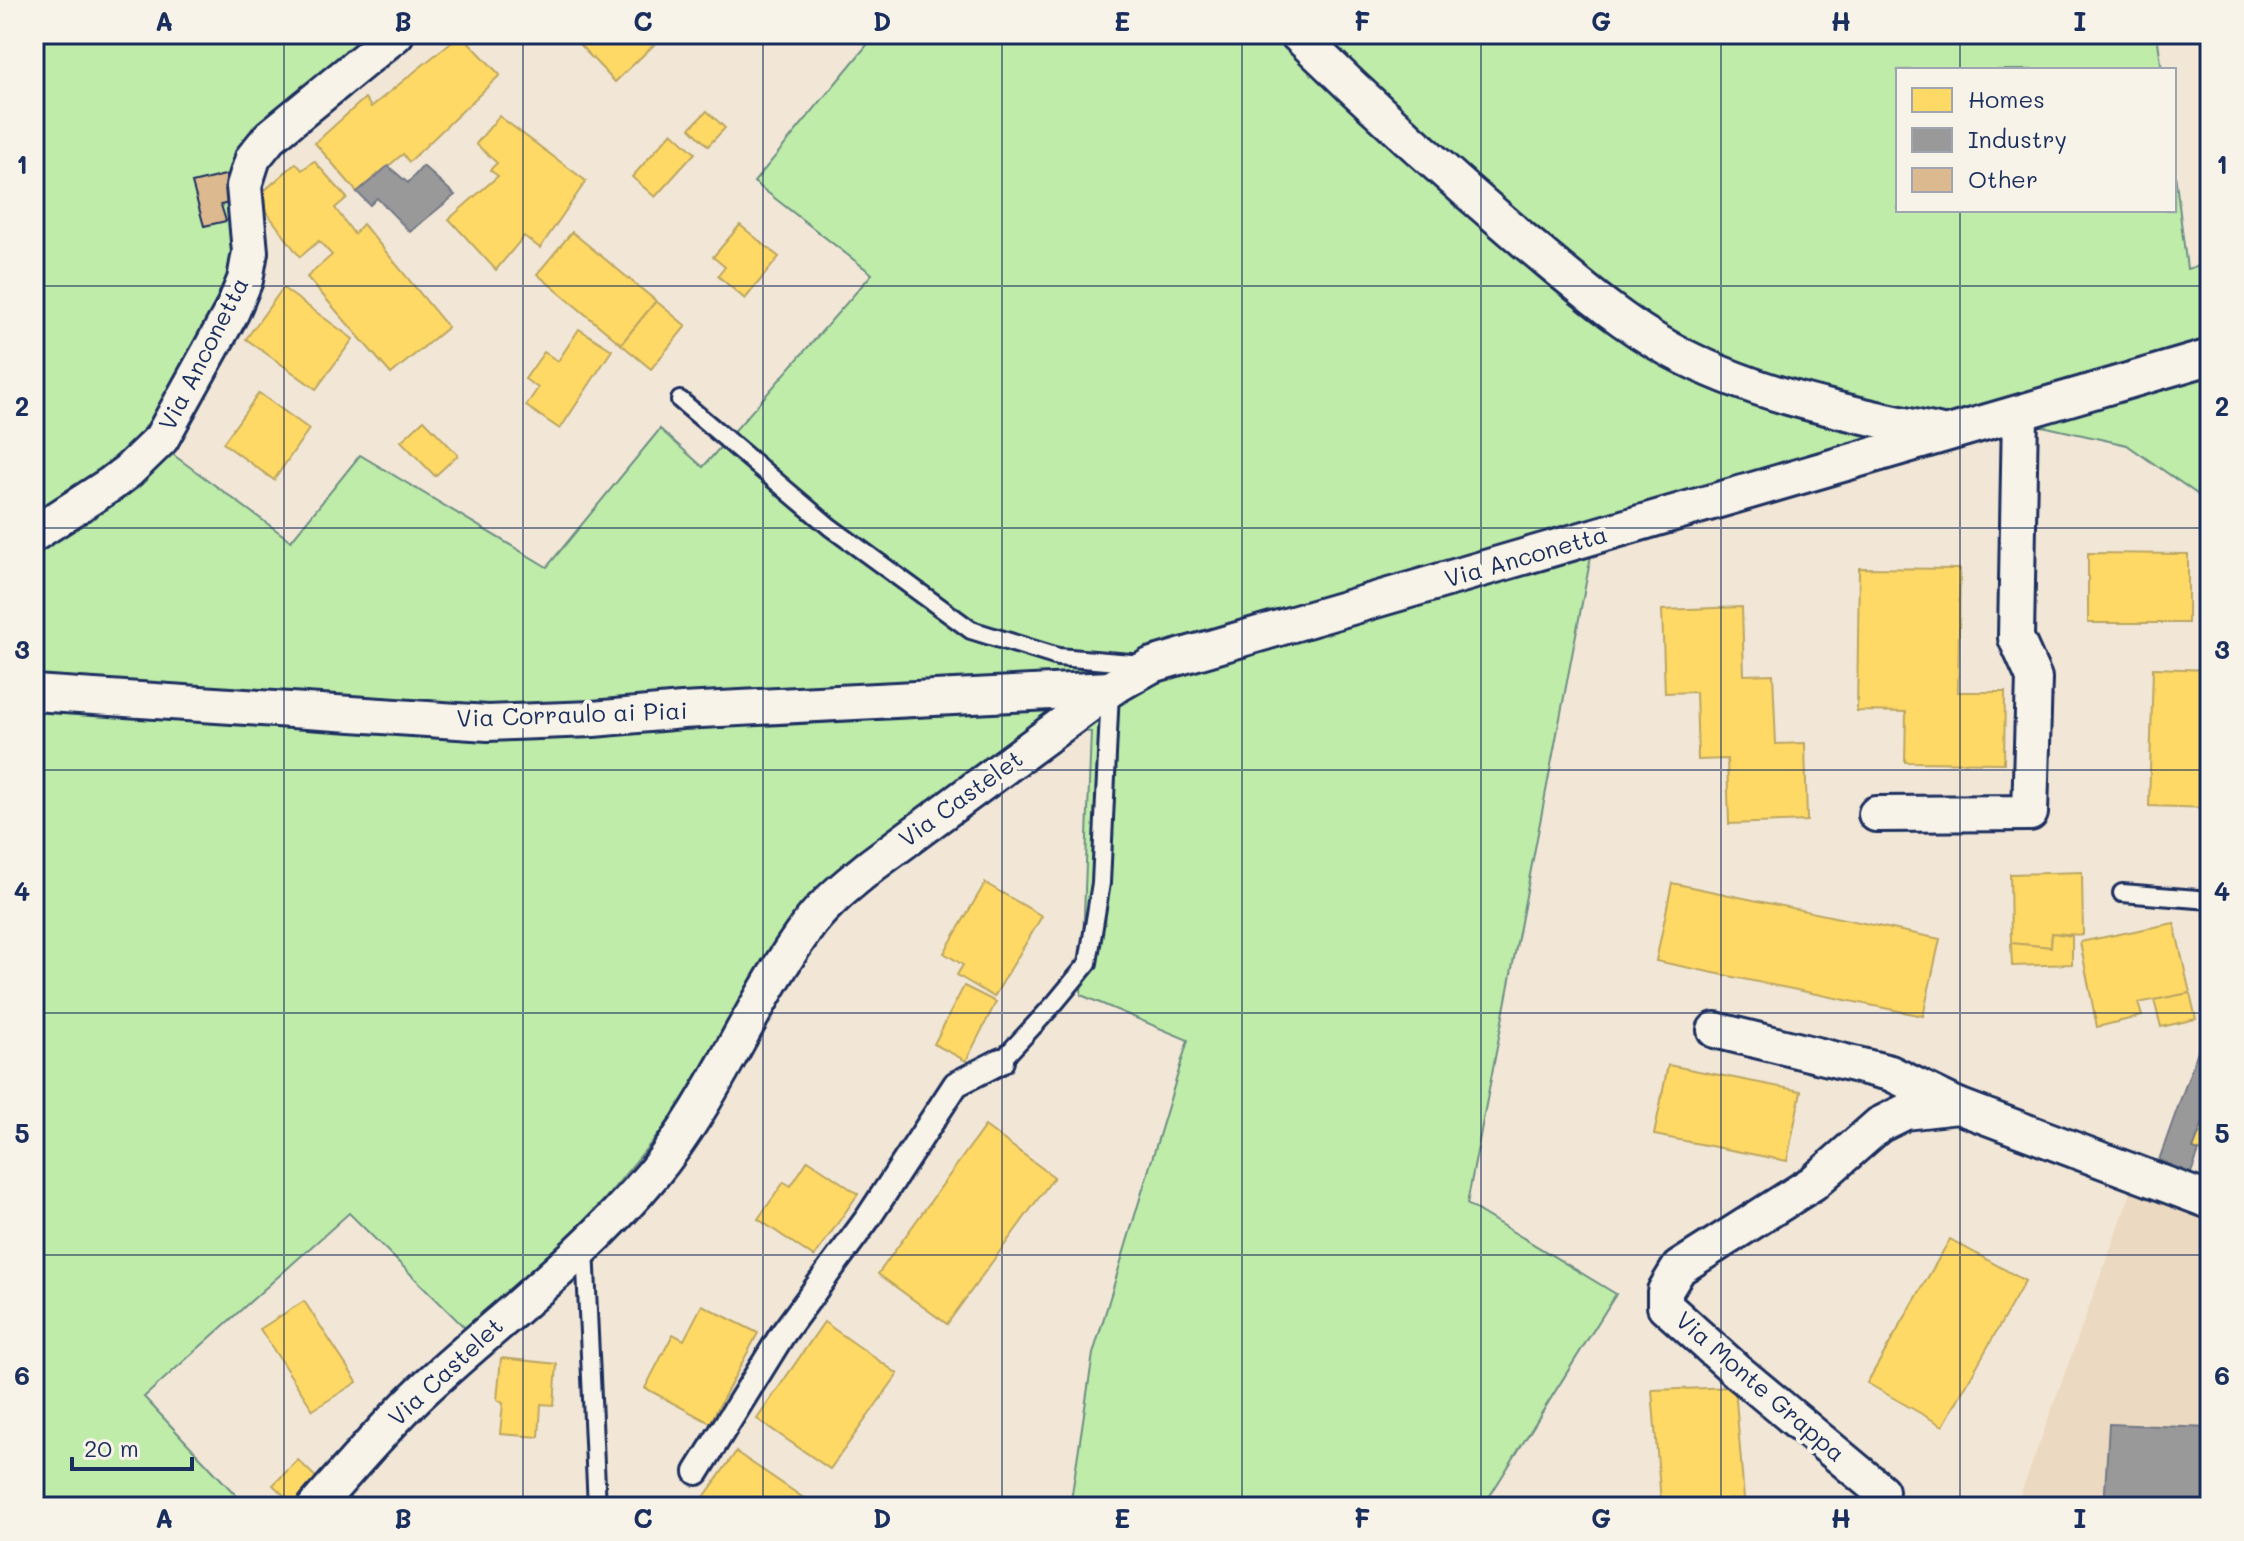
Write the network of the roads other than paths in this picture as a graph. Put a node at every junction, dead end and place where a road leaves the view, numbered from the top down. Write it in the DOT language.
graph roads {
  1 [pos="396,34"];
  2 [pos="1297,34"];
  3 [pos="2210,357"];
  4 [pos="680,400"];
  5 [pos="2020,413"];
  6 [pos="1947,434"];
  7 [pos="34,534"];
  8 [pos="1152,665"];
  9 [pos="1110,689"];
  10 [pos="34,693"];
  11 [pos="1876,814"];
  12 [pos="2122,893"];
  13 [pos="2210,900"];
  14 [pos="1715,1030"];
  15 [pos="1001,1061"];
  16 [pos="1958,1106"];
  17 [pos="2210,1201"];
  18 [pos="585,1245"];
  19 [pos="697,1472"];
  20 [pos="1881,1491"];
  21 [pos="315,1507"];
  22 [pos="597,1507"];
  1 -- 7 [label="street, Via Anconetta"];
  2 -- 6 [label="street, Via Anconetta"];
  3 -- 5 [label="street, Via Anconetta"];
  4 -- 8 [label="lane"];
  5 -- 6 [label="street, Via Anconetta"];
  5 -- 11 [label="street"];
  6 -- 8 [label="street, Via Anconetta"];
  8 -- 9 [label="street, Via Anconetta"];
  9 -- 10 [label="street, Via Corraulo ai Piai"];
  9 -- 15 [label="lane"];
  9 -- 18 [label="street, Via Castelet"];
  12 -- 13 [label="lane"];
  14 -- 16 [label="street, Via Monte Grappa"];
  15 -- 19 [label="street"];
  16 -- 17 [label="street, Via Monte Grappa"];
  16 -- 20 [label="street, Via Monte Grappa"];
  18 -- 21 [label="street, Via Castelet"];
  18 -- 22 [label="lane"];
}
